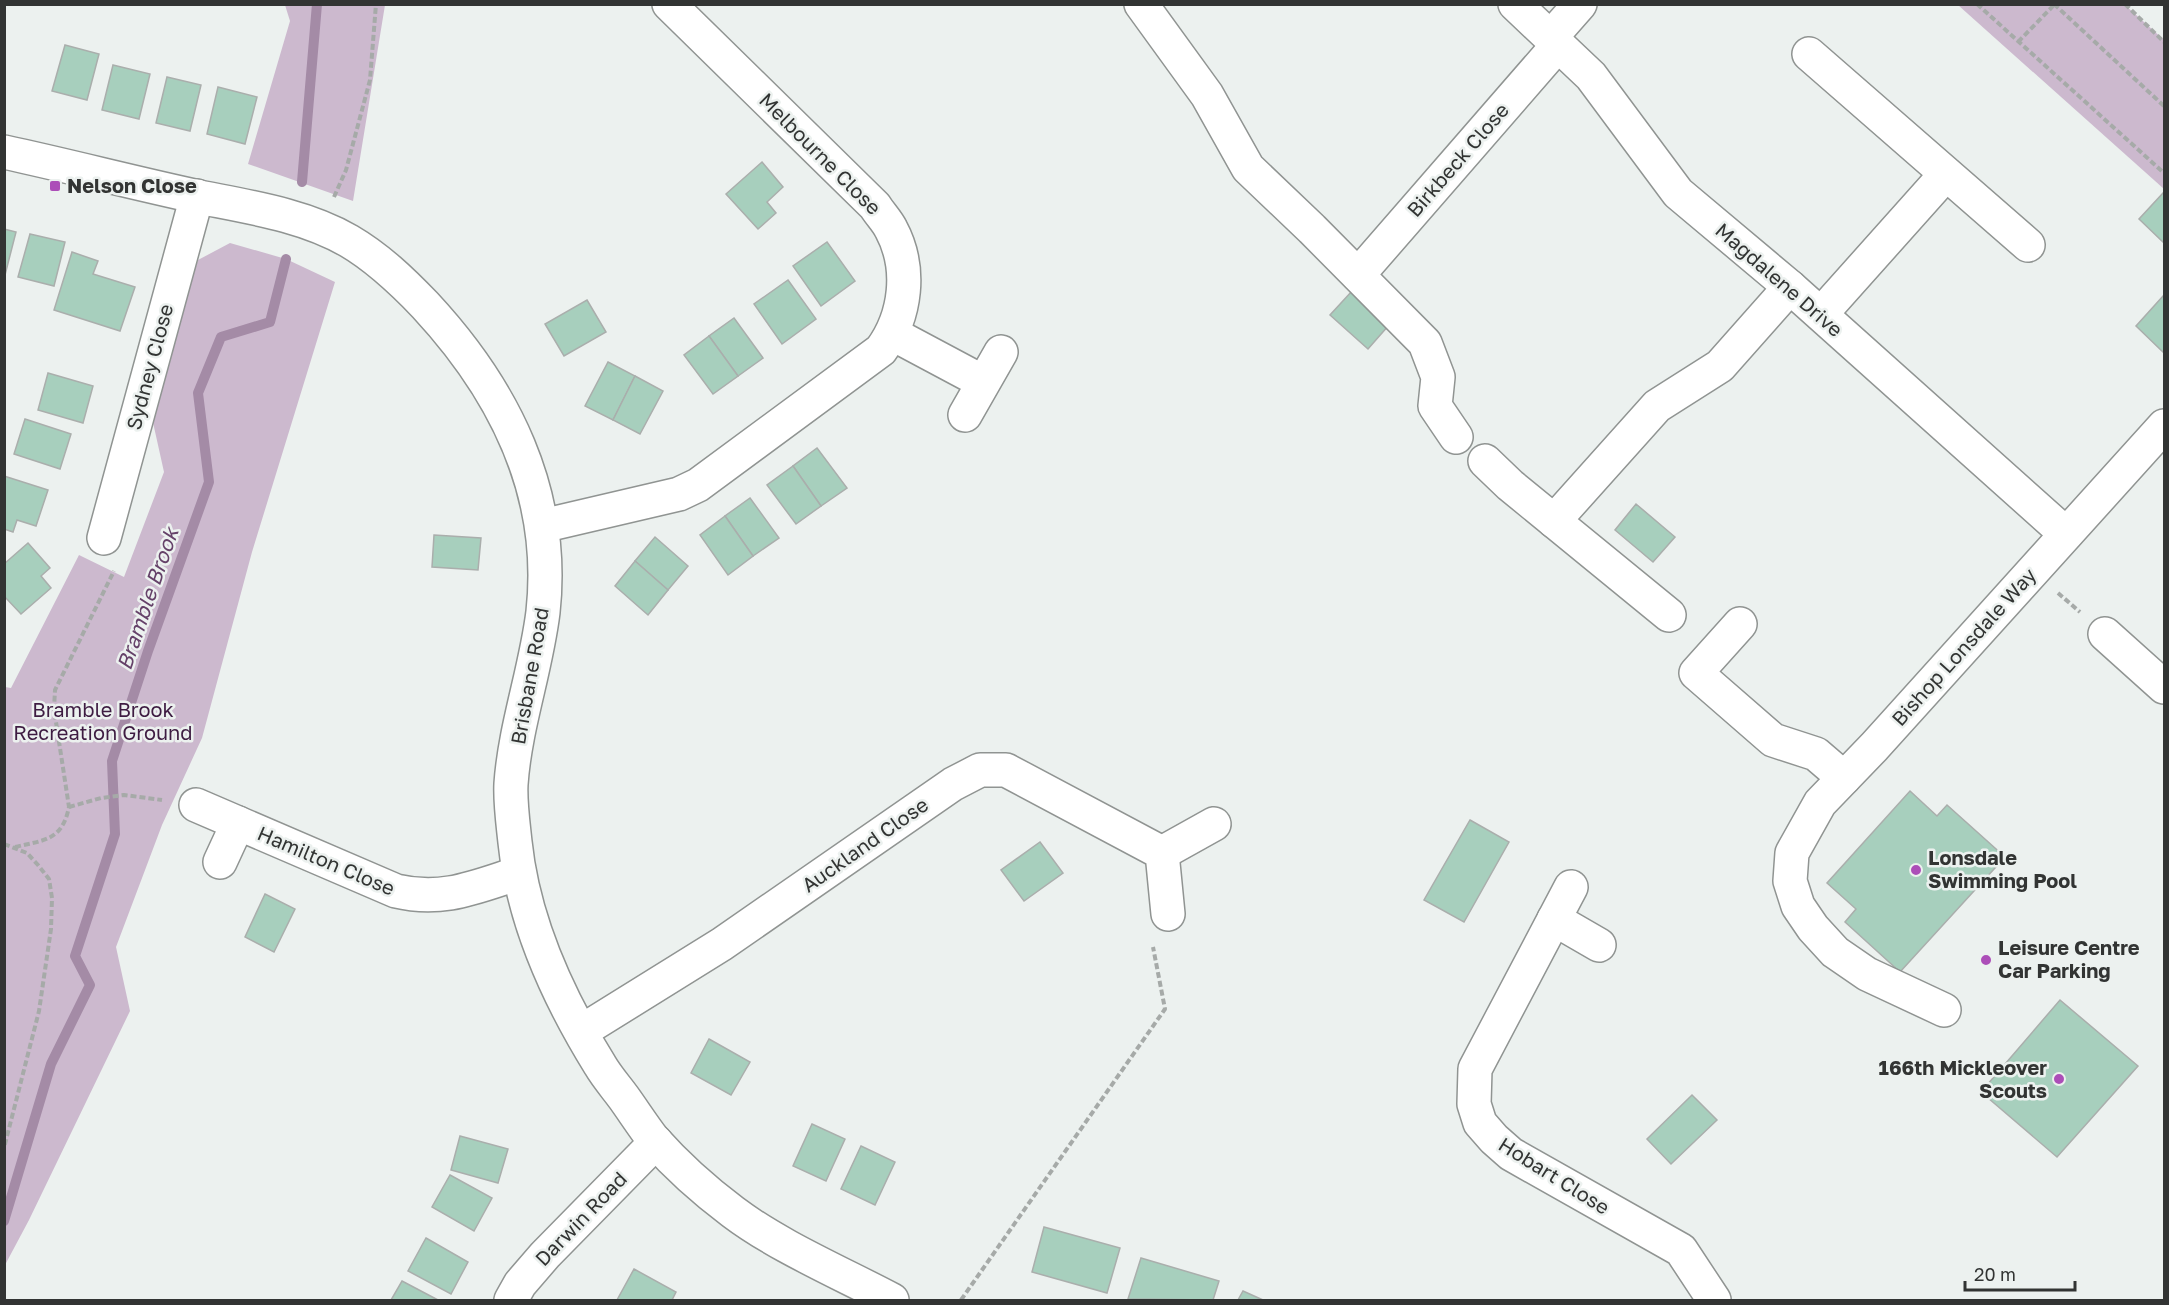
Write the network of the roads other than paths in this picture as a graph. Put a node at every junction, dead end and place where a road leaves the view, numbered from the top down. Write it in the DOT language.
graph roads {
  1 [pos="669,4"];
  2 [pos="1141,4"];
  3 [pos="1515,4"];
  4 [pos="1580,4"];
  5 [pos="1555,41"];
  6 [pos="1809,54"];
  7 [pos="4,152"];
  8 [pos="1946,174"];
  9 [pos="197,196"];
  10 [pos="2028,245"];
  11 [pos="1358,274"];
  12 [pos="1790,287"];
  13 [pos="1821,314"];
  14 [pos="893,334"];
  15 [pos="1000,352"];
  16 [pos="983,382"];
  17 [pos="965,415"];
  18 [pos="2164,426"];
  19 [pos="1456,437"];
  20 [pos="1485,461"];
  21 [pos="1554,521"];
  22 [pos="542,526"];
  23 [pos="2066,534"];
  24 [pos="104,538"];
  25 [pos="1669,615"];
  26 [pos="1740,624"];
  27 [pos="2105,634"];
  28 [pos="2164,687"];
  29 [pos="1844,778"];
  30 [pos="196,805"];
  31 [pos="238,823"];
  32 [pos="1214,824"];
  33 [pos="1162,853"];
  34 [pos="220,862"];
  35 [pos="519,873"];
  36 [pos="1571,887"];
  37 [pos="1168,914"];
  38 [pos="1554,919"];
  39 [pos="1599,945"];
  40 [pos="1944,1010"];
  41 [pos="582,1031"];
  42 [pos="656,1142"];
  43 [pos="511,1300"];
  44 [pos="892,1300"];
  45 [pos="1714,1300"];
  1 -- 14 [label="street, Melbourne Close"];
  2 -- 11 [label="street"];
  3 -- 5 [label="street, Magdalene Drive"];
  4 -- 5 [label="street, Birkbeck Close"];
  5 -- 11 [label="street, Birkbeck Close"];
  5 -- 12 [label="street, Magdalene Drive"];
  6 -- 8 [label="street"];
  7 -- 9 [label="street, Brisbane Road"];
  8 -- 10 [label="street"];
  8 -- 13 [label="street"];
  9 -- 22 [label="street, Brisbane Road"];
  9 -- 24 [label="street, Sydney Close"];
  11 -- 19 [label="street"];
  12 -- 13 [label="street, Magdalene Drive"];
  12 -- 21 [label="street"];
  13 -- 23 [label="street, Magdalene Drive"];
  14 -- 16 [label="street"];
  14 -- 22 [label="street, Melbourne Close"];
  15 -- 16 [label="street"];
  16 -- 17 [label="street"];
  18 -- 23 [label="street, Bishop Lonsdale Way"];
  20 -- 21 [label="street"];
  21 -- 25 [label="street"];
  22 -- 35 [label="street, Brisbane Road"];
  23 -- 29 [label="street, Bishop Lonsdale Way"];
  26 -- 29 [label="street"];
  27 -- 28 [label="street"];
  29 -- 40 [label="street, Bishop Lonsdale Way"];
  30 -- 31 [label="street, Hamilton Close"];
  31 -- 34 [label="street, Hamilton Close"];
  31 -- 35 [label="street, Hamilton Close"];
  32 -- 33 [label="street"];
  33 -- 37 [label="street"];
  33 -- 41 [label="street, Auckland Close"];
  35 -- 41 [label="street, Brisbane Road"];
  36 -- 38 [label="street, Hobart Close"];
  38 -- 39 [label="street"];
  38 -- 45 [label="street, Hobart Close"];
  41 -- 42 [label="street, Brisbane Road"];
  42 -- 43 [label="street, Darwin Road"];
  42 -- 44 [label="street, Brisbane Road"];
}
